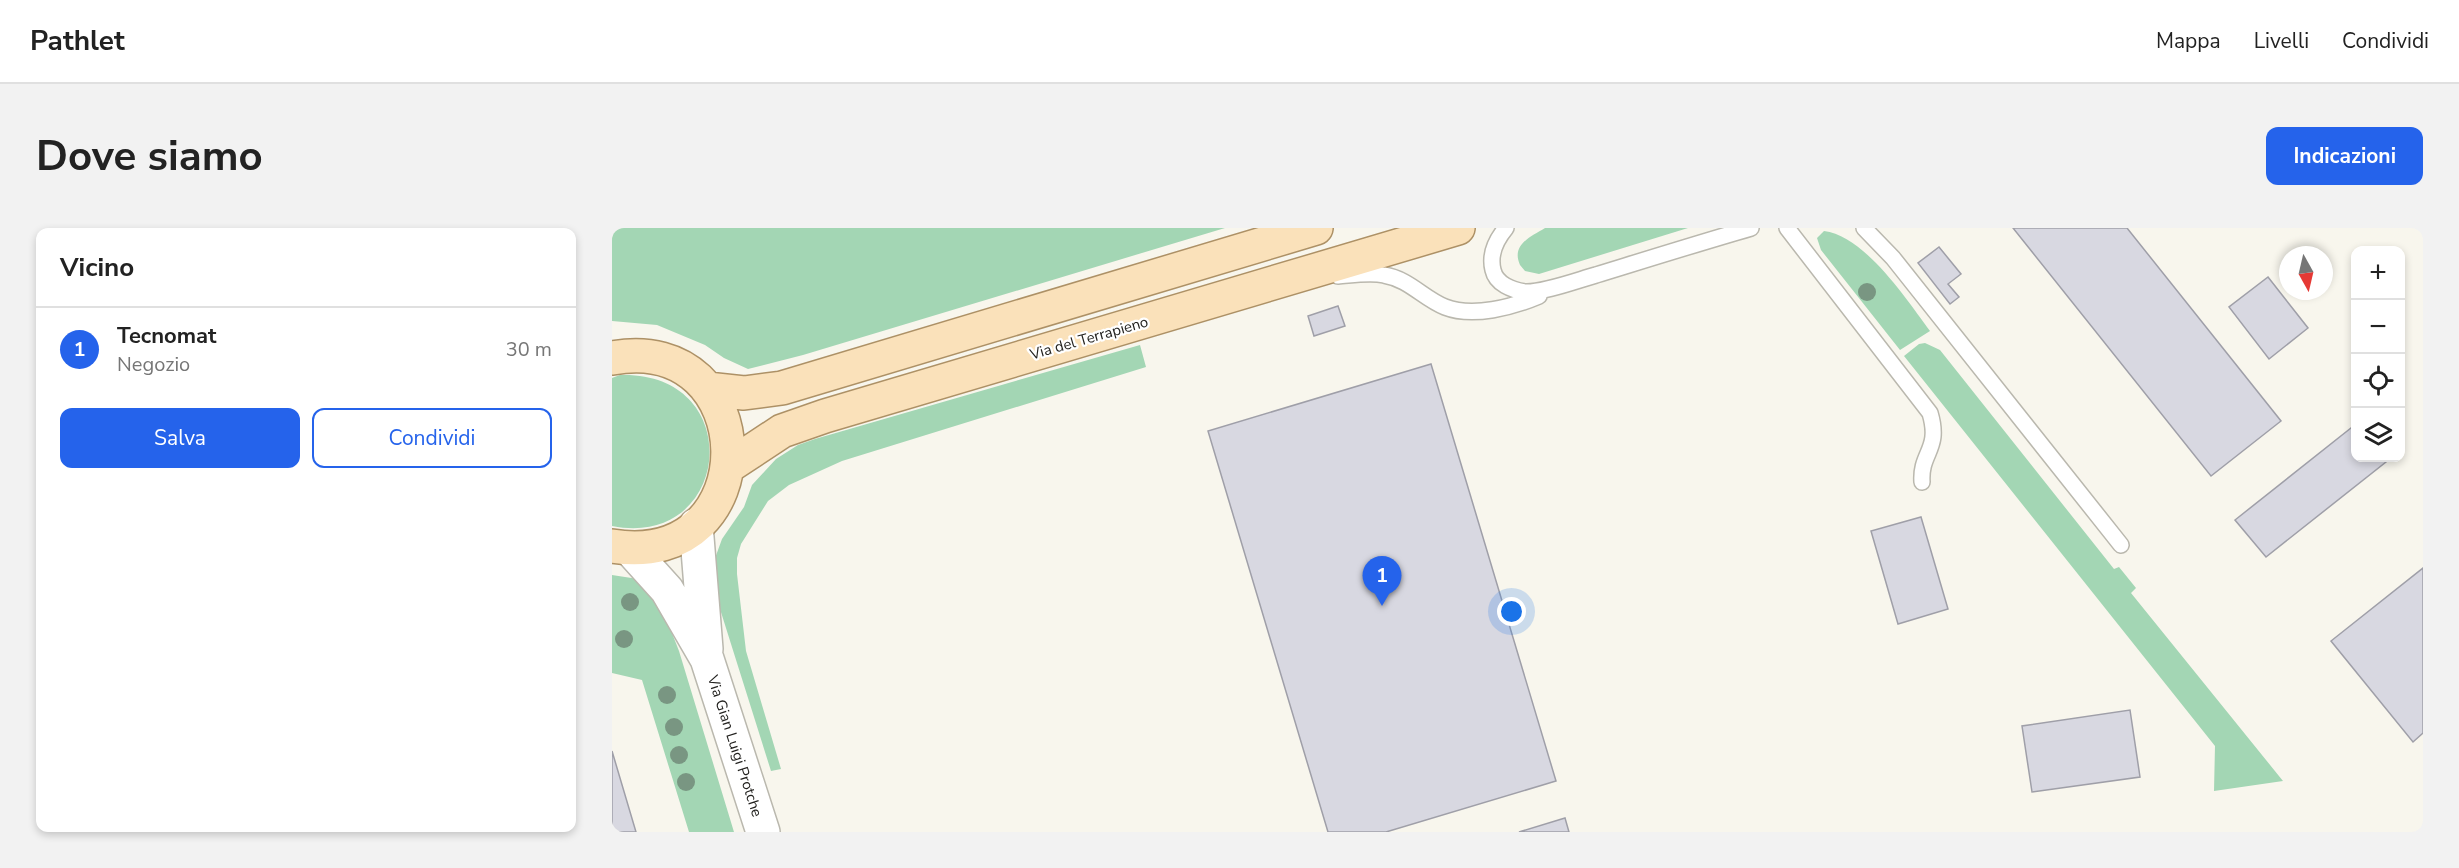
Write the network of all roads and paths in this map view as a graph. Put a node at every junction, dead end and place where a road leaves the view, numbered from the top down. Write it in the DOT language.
graph roads {
  1 [pos="1316,228"];
  2 [pos="1458,228"];
  3 [pos="1506,228"];
  4 [pos="1751,228"];
  5 [pos="1788,228"];
  6 [pos="1863,228"];
  7 [pos="1281,281"];
  8 [pos="1575,281"];
  9 [pos="612,358"];
  10 [pos="707,389"];
  11 [pos="729,466"];
  12 [pos="1922,482"];
  13 [pos="696,525"];
  14 [pos="2121,545"];
  15 [pos="621,547"];
  16 [pos="707,659"];
  17 [pos="763,832"];
  1 -- 10 [label="main road"];
  2 -- 7 [label="main road, Via del Terrapieno"];
  3 -- 8 [label="lane"];
  4 -- 8 [label="lane"];
  5 -- 12 [label="lane"];
  6 -- 14 [label="lane"];
  7 -- 8 [label="lane"];
  7 -- 11 [label="main road, Via del Terrapieno"];
  9 -- 10 [label="main road"];
  10 -- 11 [label="main road"];
  11 -- 13 [label="main road"];
  13 -- 15 [label="main road"];
  13 -- 16 [label="street, Via Gian Luigi Protche"];
  15 -- 16 [label="street, Via Gian Luigi Protche"];
  16 -- 17 [label="street, Via Gian Luigi Protche"];
}
